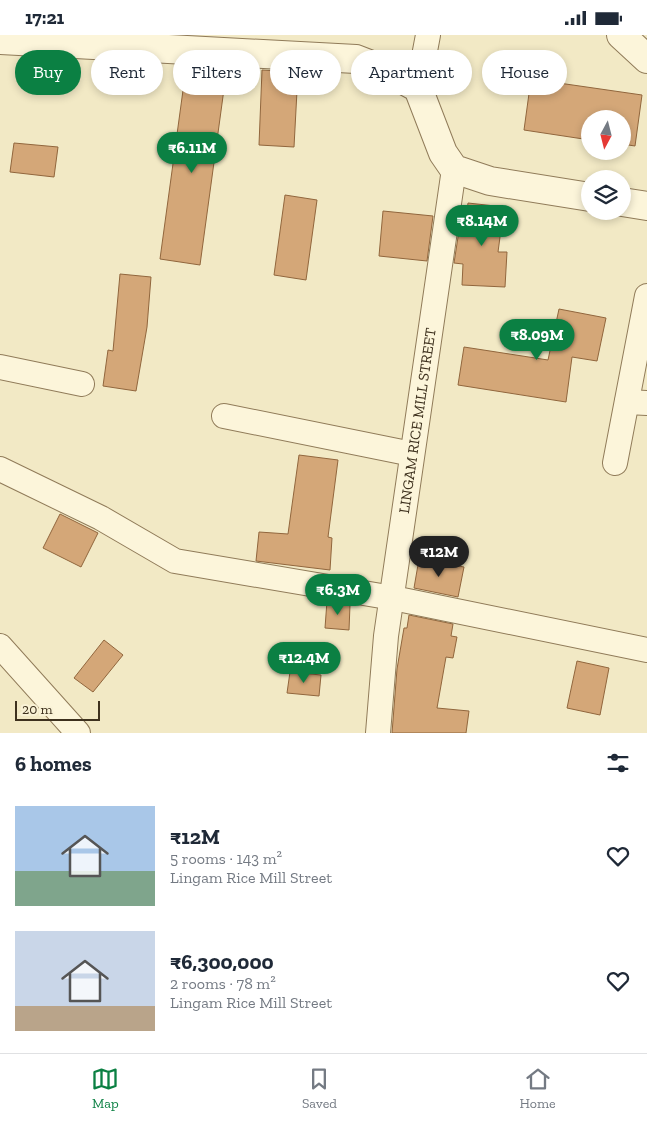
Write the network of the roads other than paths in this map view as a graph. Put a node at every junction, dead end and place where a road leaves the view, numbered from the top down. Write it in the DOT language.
graph roads {
  1 [pos="428,35"];
  2 [pos="621,35"];
  3 [pos="0,40"];
  4 [pos="425,50"];
  5 [pos="351,59"];
  6 [pos="647,59"];
  7 [pos="421,95"];
  8 [pos="454,169"];
  9 [pos="581,196"];
  10 [pos="631,203"];
  11 [pos="647,206"];
  12 [pos="647,296"];
  13 [pos="0,367"];
  14 [pos="82,384"];
  15 [pos="637,402"];
  16 [pos="224,416"];
  17 [pos="412,454"];
  18 [pos="615,463"];
  19 [pos="0,469"];
  20 [pos="393,598"];
  21 [pos="0,647"];
  22 [pos="647,650"];
  23 [pos="78,733"];
  24 [pos="378,733"];
  1 -- 4 [label="street"];
  2 -- 6 [label="street"];
  3 -- 5 [label="street"];
  7 -- 8 [label="street"];
  8 -- 9 [label="street"];
  8 -- 17 [label="street, LINGAM RICE MILL STREET"];
  10 -- 11 [label="street"];
  12 -- 15 [label="street"];
  13 -- 14 [label="street"];
  15 -- 18 [label="street"];
  16 -- 17 [label="street"];
  17 -- 20 [label="street, LINGAM RICE MILL STREET"];
  19 -- 20 [label="street"];
  20 -- 22 [label="street"];
  20 -- 24 [label="street, LINGAM RICE MILL STREET"];
  21 -- 23 [label="street"];
}
